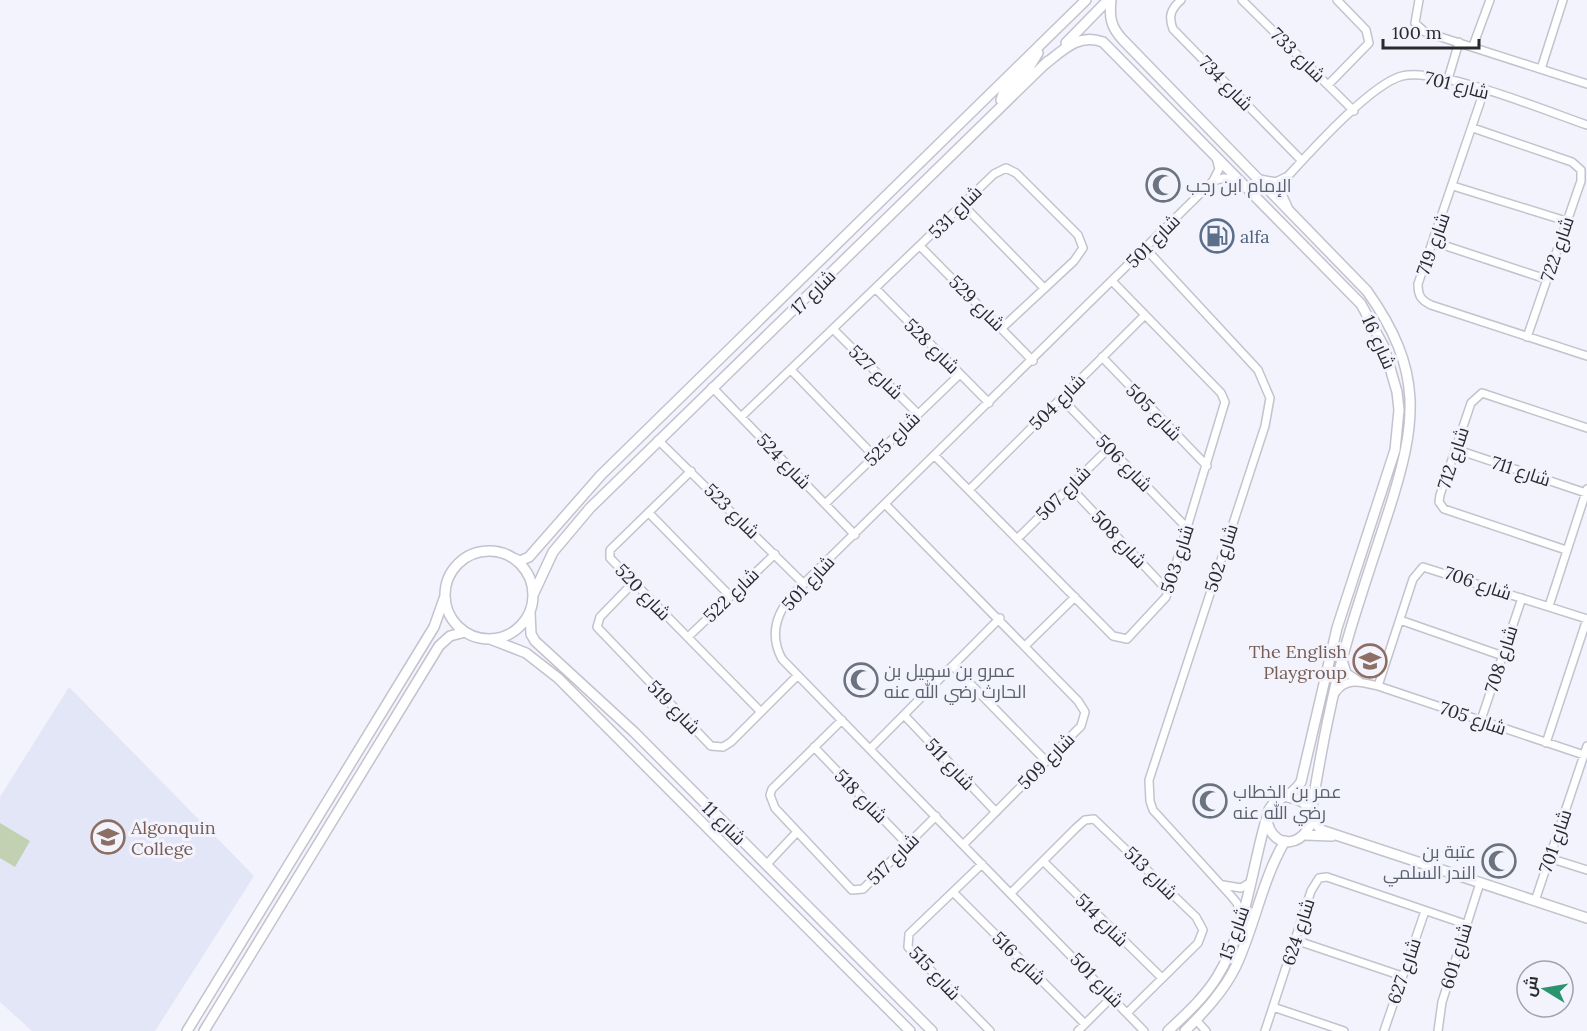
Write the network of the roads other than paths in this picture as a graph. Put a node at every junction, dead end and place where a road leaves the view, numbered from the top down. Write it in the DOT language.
graph roads {
  1 [pos="1086,0"];
  2 [pos="1110,0"];
  3 [pos="1181,0"];
  4 [pos="1242,0"];
  5 [pos="1337,0"];
  6 [pos="1419,0"];
  7 [pos="1490,0"];
  8 [pos="1563,0"];
  9 [pos="1459,42"];
  10 [pos="1043,43"];
  11 [pos="1473,46"];
  12 [pos="1044,65"];
  13 [pos="1541,69"];
  14 [pos="1138,77"];
  15 [pos="1448,79"];
  16 [pos="1587,84"];
  17 [pos="1328,85"];
  18 [pos="1485,91"];
  19 [pos="1005,103"];
  20 [pos="1354,111"];
  21 [pos="1204,123"];
  22 [pos="1587,125"];
  23 [pos="1473,128"];
  24 [pos="1215,156"];
  25 [pos="1302,160"];
  26 [pos="1288,176"];
  27 [pos="1260,179"];
  28 [pos="1214,181"];
  29 [pos="1240,181"];
  30 [pos="1453,186"];
  31 [pos="963,205"];
  32 [pos="1289,209"];
  33 [pos="1566,221"];
  34 [pos="1434,242"];
  35 [pos="920,246"];
  36 [pos="1145,248"];
  37 [pos="1546,279"];
  38 [pos="1113,282"];
  39 [pos="1044,288"];
  40 [pos="876,290"];
  41 [pos="782,301"];
  42 [pos="1145,315"];
  43 [pos="1002,328"];
  44 [pos="834,330"];
  45 [pos="1527,337"];
  46 [pos="757,347"];
  47 [pos="1587,356"];
  48 [pos="1102,357"];
  49 [pos="1033,361"];
  50 [pos="792,371"];
  51 [pos="960,374"];
  52 [pos="712,387"];
  53 [pos="1061,398"];
  54 [pos="989,403"];
  55 [pos="918,414"];
  56 [pos="741,417"];
  57 [pos="1587,429"];
  58 [pos="658,440"];
  59 [pos="1109,448"];
  60 [pos="1455,449"];
  61 [pos="874,456"];
  62 [pos="935,456"];
  63 [pos="1207,466"];
  64 [pos="691,471"];
  65 [pos="1388,475"];
  66 [pos="1070,487"];
  67 [pos="969,490"];
  68 [pos="1586,491"];
  69 [pos="825,504"];
  70 [pos="886,505"];
  71 [pos="649,513"];
  72 [pos="1188,529"];
  73 [pos="1382,531"];
  74 [pos="855,535"];
  75 [pos="1017,539"];
  76 [pos="1566,550"];
  77 [pos="775,554"];
  78 [pos="513,558"];
  79 [pos="1353,576"];
  80 [pos="633,583"];
  81 [pos="804,584"];
  82 [pos="1168,591"];
  83 [pos="533,595"];
  84 [pos="445,596"];
  85 [pos="730,596"];
  86 [pos="1075,597"];
  87 [pos="1522,598"];
  88 [pos="1549,606"];
  89 [pos="530,612"];
  90 [pos="1000,618"];
  91 [pos="1587,619"];
  92 [pos="1400,620"];
  93 [pos="465,632"];
  94 [pos="1349,632"];
  95 [pos="688,637"];
  96 [pos="490,639"];
  97 [pos="1026,645"];
  98 [pos="1503,656"];
  99 [pos="1343,657"];
  100 [pos="953,666"];
  101 [pos="797,676"];
  102 [pos="1361,682"];
  103 [pos="1378,686"];
  104 [pos="1334,694"];
  105 [pos="761,712"];
  106 [pos="904,715"];
  107 [pos="842,720"];
  108 [pos="1481,720"];
  109 [pos="1546,743"];
  110 [pos="1587,746"];
  111 [pos="814,747"];
  112 [pos="870,749"];
  113 [pos="1584,754"];
  114 [pos="1046,761"];
  115 [pos="1288,797"];
  116 [pos="996,812"];
  117 [pos="936,816"];
  118 [pos="1311,816"];
  119 [pos="1267,817"];
  120 [pos="797,832"];
  121 [pos="1305,835"];
  122 [pos="1337,835"];
  123 [pos="1285,841"];
  124 [pos="964,844"];
  125 [pos="908,845"];
  126 [pos="1549,858"];
  127 [pos="1043,861"];
  128 [pos="982,864"];
  129 [pos="766,865"];
  130 [pos="1587,870"];
  131 [pos="1252,881"];
  132 [pos="1480,883"];
  133 [pos="1221,884"];
  134 [pos="953,892"];
  135 [pos="1011,893"];
  136 [pos="1535,901"];
  137 [pos="787,909"];
  138 [pos="1425,911"];
  139 [pos="1587,918"];
  140 [pos="1241,921"];
  141 [pos="1465,924"];
  142 [pos="839,939"];
  143 [pos="1296,940"];
  144 [pos="850,973"];
  145 [pos="1402,976"];
  146 [pos="1162,978"];
  147 [pos="1113,996"];
  148 [pos="902,1002"];
  149 [pos="1273,1007"];
  150 [pos="1128,1012"];
  151 [pos="1196,1020"];
  152 [pos="1085,1024"];
  153 [pos="1145,1030"];
  154 [pos="187,1031"];
  155 [pos="204,1031"];
  156 [pos="910,1031"];
  157 [pos="932,1031"];
  158 [pos="990,1031"];
  159 [pos="1078,1031"];
  160 [pos="1168,1031"];
  161 [pos="1185,1031"];
  162 [pos="1206,1031"];
  163 [pos="1265,1031"];
  164 [pos="1344,1031"];
  165 [pos="1384,1031"];
  166 [pos="1438,1031"];
  1 -- 10 [label="street, شارع 17"];
  2 -- 12 [label="street, شارع 17"];
  2 -- 21 [label="street, شارع 16"];
  3 -- 25 [label="street, شارع 734"];
  4 -- 17 [label="street, شارع 733"];
  5 -- 17 [label="street"];
  6 -- 9 [label="street"];
  7 -- 11 [label="street"];
  8 -- 13 [label="street"];
  9 -- 11 [label="street"];
  9 -- 15 [label="street"];
  10 -- 19 [label="street"];
  10 -- 41 [label="street, شارع 17"];
  11 -- 13 [label="street"];
  12 -- 14 [label="street, شارع 16"];
  12 -- 19 [label="street, شارع 17"];
  13 -- 16 [label="street"];
  14 -- 21 [label="street"];
  14 -- 24 [label="street, شارع 16"];
  15 -- 18 [label="street, شارع 701"];
  15 -- 20 [label="street, شارع 701"];
  17 -- 20 [label="street, شارع 733"];
  18 -- 22 [label="street, شارع 701"];
  18 -- 23 [label="street, شارع 719"];
  19 -- 46 [label="street, شارع 17"];
  20 -- 25 [label="street, شارع 701"];
  21 -- 27 [label="street, شارع 16"];
  23 -- 30 [label="street, شارع 719"];
  23 -- 33 [label="street, شارع 722"];
  24 -- 28 [label="street"];
  24 -- 29 [label="street, شارع 16"];
  25 -- 26 [label="street, شارع 701"];
  26 -- 27 [label="street"];
  26 -- 32 [label="street"];
  27 -- 32 [label="street, شارع 16"];
  28 -- 29 [label="street"];
  28 -- 36 [label="street, شارع 501"];
  29 -- 65 [label="street, شارع 16"];
  30 -- 33 [label="street"];
  30 -- 34 [label="street, شارع 719"];
  31 -- 35 [label="street, شارع 531"];
  31 -- 39 [label="street"];
  31 -- 39 [label="street, شارع 531"];
  32 -- 73 [label="street, شارع 16"];
  33 -- 37 [label="street, شارع 722"];
  34 -- 37 [label="street"];
  34 -- 45 [label="street, شارع 719"];
  35 -- 40 [label="street, شارع 531"];
  35 -- 43 [label="street, شارع 529"];
  36 -- 38 [label="street, شارع 501"];
  36 -- 133 [label="street, شارع 502"];
  37 -- 45 [label="street, شارع 722"];
  38 -- 42 [label="street, شارع 503"];
  38 -- 49 [label="street, شارع 501"];
  39 -- 43 [label="street, شارع 531"];
  40 -- 44 [label="street, شارع 531"];
  40 -- 51 [label="street, شارع 528"];
  41 -- 46 [label="street"];
  41 -- 78 [label="street, شارع 17"];
  42 -- 48 [label="street, شارع 504"];
  42 -- 63 [label="street, شارع 503"];
  43 -- 49 [label="street, شارع 529"];
  44 -- 50 [label="street, شارع 531"];
  44 -- 55 [label="street, شارع 527"];
  45 -- 47 [label="street, شارع 719"];
  46 -- 52 [label="street, شارع 17"];
  48 -- 53 [label="street, شارع 504"];
  48 -- 63 [label="street, شارع 505"];
  49 -- 54 [label="street, شارع 501"];
  50 -- 56 [label="street, شارع 531"];
  50 -- 61 [label="street"];
  51 -- 54 [label="street, شارع 528"];
  51 -- 55 [label="street, شارع 525"];
  52 -- 56 [label="street, شارع 524"];
  52 -- 58 [label="street, شارع 17"];
  53 -- 59 [label="street, شارع 506"];
  53 -- 67 [label="street, شارع 504"];
  54 -- 62 [label="street, شارع 501"];
  55 -- 61 [label="street, شارع 525"];
  56 -- 69 [label="street, شارع 524"];
  57 -- 60 [label="street, شارع 712"];
  58 -- 64 [label="street, شارع 523"];
  58 -- 83 [label="street, شارع 17"];
  59 -- 66 [label="street, شارع 507"];
  59 -- 72 [label="street, شارع 506"];
  60 -- 68 [label="street, شارع 711"];
  60 -- 76 [label="street, شارع 712"];
  61 -- 69 [label="street, شارع 525"];
  62 -- 67 [label="street, شارع 503"];
  62 -- 70 [label="street, شارع 501"];
  63 -- 72 [label="street, شارع 503"];
  64 -- 71 [label="street, شارع 520"];
  64 -- 77 [label="street, شارع 523"];
  65 -- 73 [label="street"];
  65 -- 79 [label="street, شارع 16"];
  66 -- 75 [label="street, شارع 507"];
  66 -- 82 [label="street, شارع 508"];
  67 -- 75 [label="street, شارع 503"];
  68 -- 76 [label="street"];
  69 -- 74 [label="street, شارع 524"];
  70 -- 74 [label="street, شارع 501"];
  70 -- 90 [label="street, شارع 509"];
  71 -- 80 [label="street, شارع 520"];
  71 -- 85 [label="street"];
  72 -- 82 [label="street, شارع 503"];
  73 -- 94 [label="street, شارع 16"];
  74 -- 81 [label="street, شارع 501"];
  75 -- 86 [label="street, شارع 503"];
  76 -- 88 [label="street"];
  77 -- 81 [label="street, شارع 523"];
  77 -- 85 [label="street, شارع 522"];
  78 -- 83 [label="street"];
  78 -- 84 [label="street"];
  79 -- 94 [label="street"];
  79 -- 115 [label="street, شارع 16"];
  80 -- 95 [label="street, شارع 520"];
  80 -- 105 [label="street, شارع 519"];
  81 -- 101 [label="street, شارع 501"];
  82 -- 86 [label="street, شارع 503"];
  83 -- 89 [label="street"];
  84 -- 93 [label="street"];
  84 -- 154 [label="street"];
  85 -- 95 [label="street, شارع 522"];
  86 -- 97 [label="street"];
  87 -- 88 [label="street, شارع 706"];
  87 -- 92 [label="street, شارع 706"];
  87 -- 98 [label="street, شارع 708"];
  88 -- 91 [label="street, شارع 706"];
  89 -- 96 [label="street"];
  89 -- 129 [label="street, شارع 11"];
  90 -- 97 [label="street, شارع 509"];
  90 -- 100 [label="street"];
  91 -- 109 [label="street"];
  92 -- 98 [label="street"];
  92 -- 103 [label="street, شارع 706"];
  93 -- 96 [label="street"];
  93 -- 155 [label="street"];
  94 -- 99 [label="street, شارع 16"];
  95 -- 105 [label="street, شارع 520"];
  96 -- 137 [label="street, شارع 11"];
  97 -- 114 [label="street, شارع 509"];
  98 -- 108 [label="street, شارع 708"];
  99 -- 102 [label="street"];
  99 -- 104 [label="street, شارع 16"];
  100 -- 106 [label="street"];
  100 -- 114 [label="street"];
  101 -- 105 [label="street, شارع 519"];
  101 -- 107 [label="street, شارع 501"];
  102 -- 103 [label="street, شارع 705"];
  102 -- 104 [label="street"];
  103 -- 108 [label="street, شارع 705"];
  104 -- 118 [label="street, شارع 16"];
  106 -- 112 [label="street"];
  106 -- 116 [label="street, شارع 511"];
  107 -- 111 [label="street, شارع 517"];
  107 -- 112 [label="street, شارع 501"];
  108 -- 109 [label="street, شارع 705"];
  109 -- 113 [label="street, شارع 705"];
  110 -- 113 [label="street, شارع 701"];
  111 -- 120 [label="street, شارع 517"];
  111 -- 125 [label="street, شارع 518"];
  112 -- 117 [label="street, شارع 501"];
  113 -- 126 [label="street, شارع 701"];
  114 -- 116 [label="street, شارع 509"];
  115 -- 118 [label="street"];
  115 -- 119 [label="street"];
  116 -- 124 [label="street, شارع 509"];
  117 -- 124 [label="street, شارع 501"];
  117 -- 125 [label="street, شارع 517"];
  118 -- 121 [label="street"];
  118 -- 122 [label="street"];
  119 -- 123 [label="street"];
  119 -- 131 [label="street, شارع 15"];
  120 -- 125 [label="street, شارع 517"];
  120 -- 129 [label="street"];
  121 -- 122 [label="street"];
  121 -- 123 [label="street"];
  122 -- 132 [label="street"];
  123 -- 151 [label="street, شارع 15"];
  124 -- 128 [label="street, شارع 501"];
  126 -- 130 [label="street"];
  126 -- 136 [label="street, شارع 701"];
  127 -- 135 [label="street, شارع 513"];
  127 -- 146 [label="street, شارع 514"];
  127 -- 146 [label="street, شارع 513"];
  128 -- 134 [label="street, شارع 515"];
  128 -- 135 [label="street, شارع 501"];
  129 -- 142 [label="street, شارع 11"];
  131 -- 133 [label="street"];
  131 -- 140 [label="street, شارع 15"];
  132 -- 136 [label="street"];
  132 -- 141 [label="street, شارع 601"];
  133 -- 140 [label="street, شارع 502"];
  134 -- 152 [label="street, شارع 516"];
  134 -- 158 [label="street, شارع 515"];
  135 -- 147 [label="street, شارع 501"];
  136 -- 139 [label="street"];
  137 -- 142 [label="street"];
  137 -- 144 [label="street, شارع 11"];
  138 -- 141 [label="street, شارع 624"];
  138 -- 143 [label="street, شارع 624"];
  138 -- 145 [label="street, شارع 627"];
  140 -- 160 [label="street, شارع 15"];
  141 -- 166 [label="street, شارع 601"];
  142 -- 148 [label="street, شارع 11"];
  143 -- 145 [label="street"];
  143 -- 149 [label="street, شارع 624"];
  144 -- 148 [label="street"];
  144 -- 156 [label="street, شارع 11"];
  145 -- 165 [label="street, شارع 627"];
  146 -- 150 [label="street, شارع 513"];
  147 -- 150 [label="street, شارع 501"];
  147 -- 152 [label="street"];
  148 -- 157 [label="street, شارع 11"];
  149 -- 163 [label="street, شارع 624"];
  149 -- 164 [label="street"];
  150 -- 153 [label="street, شارع 501"];
  151 -- 161 [label="street, شارع 15"];
  151 -- 162 [label="street"];
  152 -- 159 [label="street"];
}
